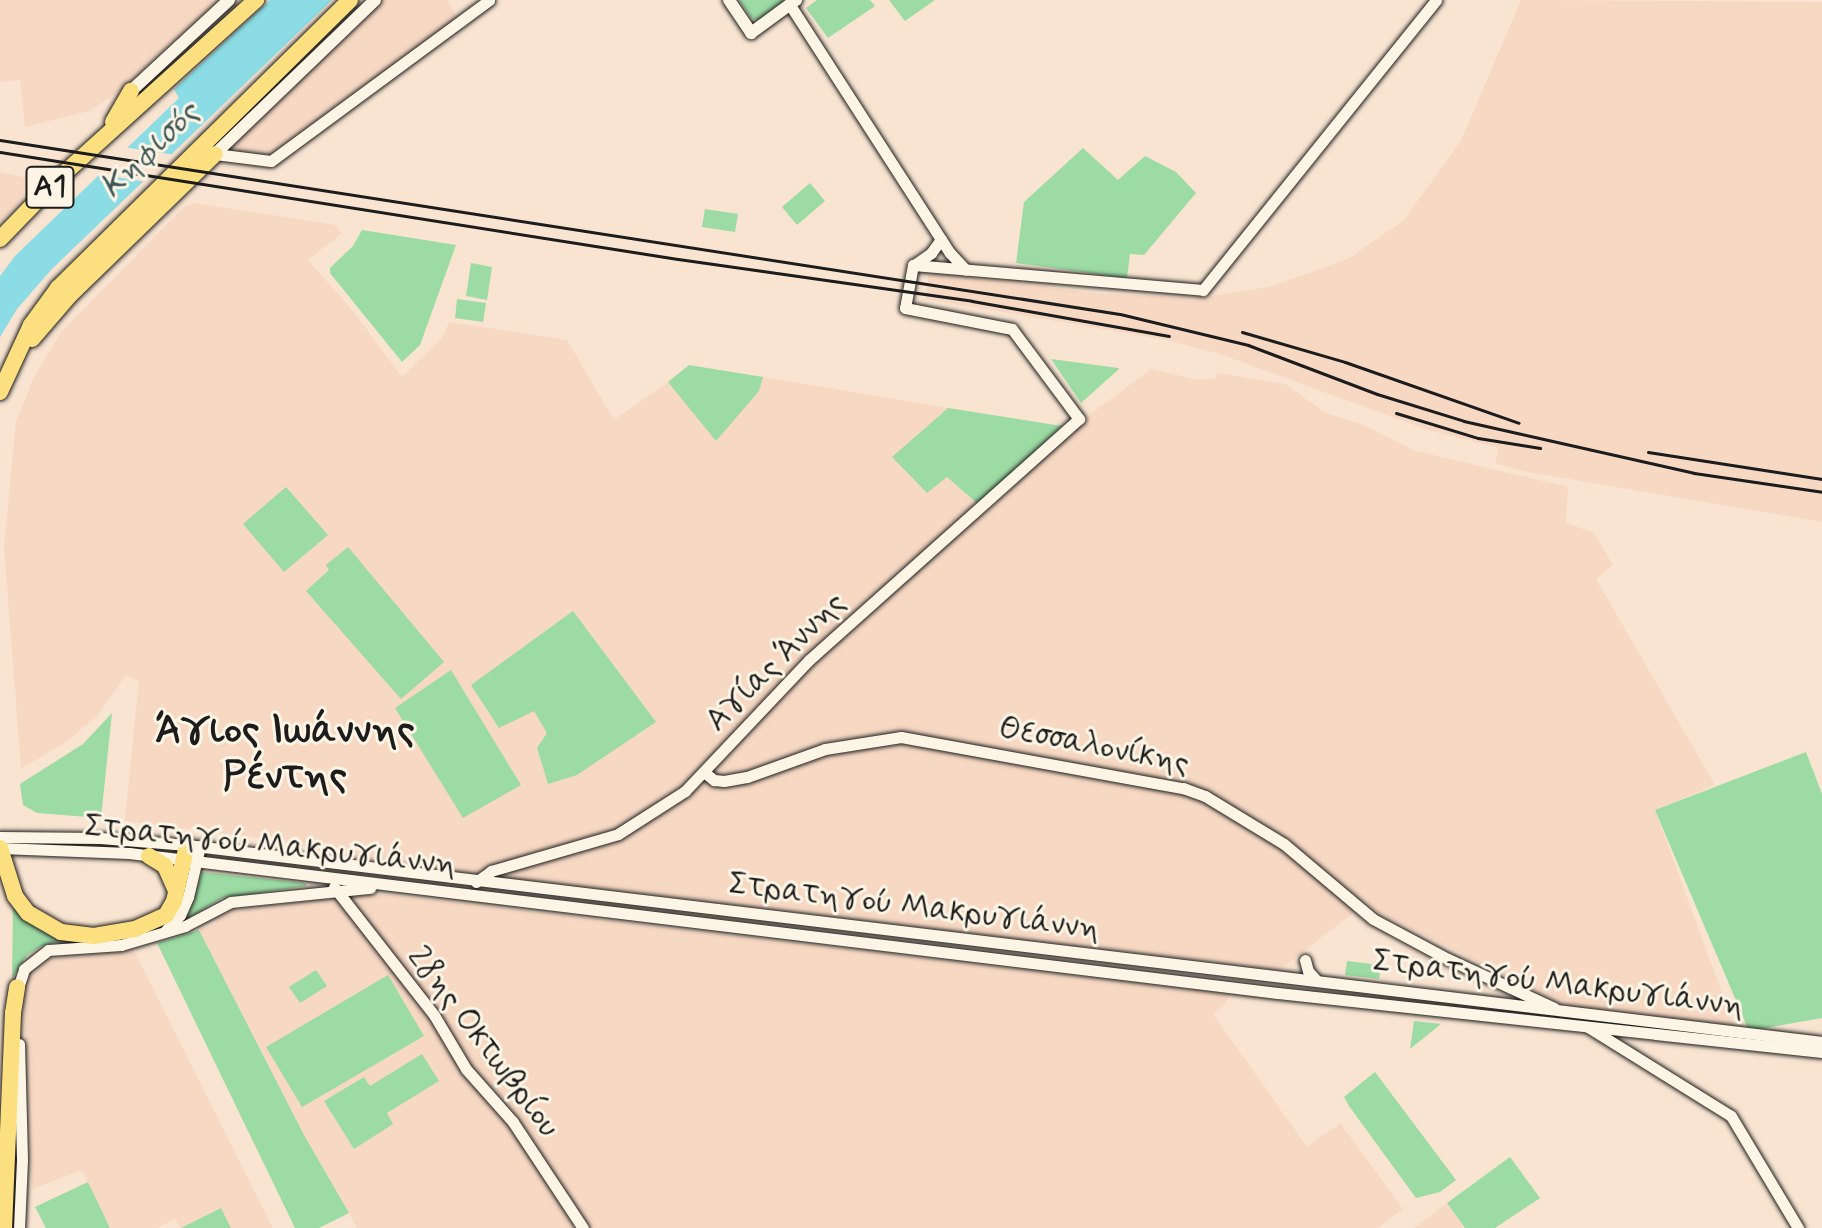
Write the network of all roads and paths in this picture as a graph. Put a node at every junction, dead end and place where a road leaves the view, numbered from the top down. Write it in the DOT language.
graph roads {
  1 [pos="229,0"];
  2 [pos="256,0"];
  3 [pos="350,0"];
  4 [pos="375,0"];
  5 [pos="489,0"];
  6 [pos="729,0"];
  7 [pos="1436,0"];
  8 [pos="793,2"];
  9 [pos="131,91"];
  10 [pos="104,137"];
  11 [pos="215,154"];
  12 [pos="0,239"];
  13 [pos="941,239"];
  14 [pos="950,253"];
  15 [pos="913,265"];
  16 [pos="935,267"];
  17 [pos="967,270"];
  18 [pos="12,360"];
  19 [pos="0,392"];
  20 [pos="704,772"];
  21 [pos="0,837"];
  22 [pos="0,848"];
  23 [pos="192,854"];
  24 [pos="149,856"];
  25 [pos="335,865"];
  26 [pos="476,882"];
  27 [pos="334,886"];
  28 [pos="176,892"];
  29 [pos="475,895"];
  30 [pos="165,930"];
  31 [pos="1305,960"];
  32 [pos="1317,981"];
  33 [pos="17,987"];
  34 [pos="1565,1012"];
  35 [pos="1584,1020"];
  36 [pos="1822,1042"];
  37 [pos="1621,1048"];
  38 [pos="1822,1052"];
  39 [pos="1623,1064"];
  40 [pos="4,1228"];
  41 [pos="19,1228"];
  42 [pos="583,1228"];
  43 [pos="1798,1228"];
  1 -- 9 [label="main road"];
  2 -- 10 [label="highway, Α1"];
  3 -- 18 [label="highway, Α1"];
  4 -- 11 [label="main road"];
  5 -- 11 [label="street"];
  6 -- 8 [label="main road"];
  7 -- 17 [label="street"];
  8 -- 13 [label="street"];
  9 -- 10 [label="highway"];
  10 -- 12 [label="highway, Α1"];
  11 -- 18 [label="highway"];
  13 -- 14 [label="street"];
  13 -- 15 [label="street"];
  14 -- 16 [label="street"];
  14 -- 17 [label="street"];
  15 -- 16 [label="street"];
  15 -- 20 [label="street, Αγίας Άννης"];
  16 -- 17 [label="street"];
  18 -- 19 [label="highway, Α1"];
  20 -- 26 [label="street, Αγίας Άννης"];
  20 -- 34 [label="street, Θεσσαλονίκης"];
  21 -- 23 [label="street, Στρατηγού Μακρυγιάννη"];
  22 -- 24 [label="street, Στρατηγού Μακρυγιάννη"];
  22 -- 28 [label="highway"];
  23 -- 24 [label="street, Στρατηγού Μακρυγιάννη"];
  23 -- 25 [label="street, Στρατηγού Μακρυγιάννη"];
  23 -- 27 [label="street, Στρατηγού Μακρυγιάννη"];
  23 -- 28 [label="highway"];
  23 -- 30 [label="street"];
  24 -- 28 [label="highway"];
  25 -- 26 [label="street, Στρατηγού Μακρυγιάννη"];
  25 -- 27 [label="street"];
  26 -- 29 [label="street"];
  26 -- 32 [label="street, Στρατηγού Μακρυγιάννη"];
  27 -- 29 [label="street, Στρατηγού Μακρυγιάννη"];
  27 -- 30 [label="street"];
  27 -- 42 [label="street, 28ης Οκτωβρίου"];
  29 -- 35 [label="street, Στρατηγού Μακρυγιάννη"];
  30 -- 33 [label="street"];
  31 -- 32 [label="street"];
  32 -- 34 [label="street, Στρατηγού Μακρυγιάννη"];
  33 -- 40 [label="highway"];
  33 -- 41 [label="street"];
  34 -- 35 [label="street, Στρατηγού Μακρυγιάννη"];
  35 -- 36 [label="street, Στρατηγού Μακρυγιάννη"];
  35 -- 37 [label="street"];
  35 -- 38 [label="street, Στρατηγού Μακρυγιάννη"];
  37 -- 39 [label="street"];
  37 -- 43 [label="street"];
}
